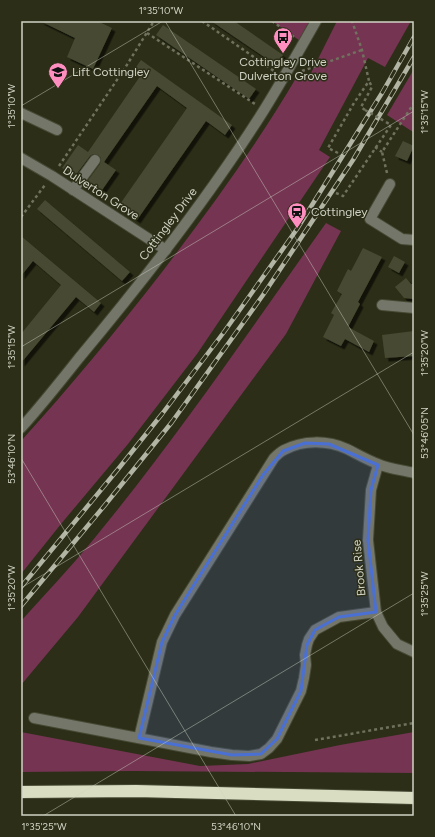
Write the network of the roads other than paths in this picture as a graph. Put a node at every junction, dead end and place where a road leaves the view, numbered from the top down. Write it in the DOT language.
graph roads {
  1 [pos="316,21"];
  2 [pos="21,113"];
  3 [pos="57,130"];
  4 [pos="21,158"];
  5 [pos="95,160"];
  6 [pos="390,184"];
  7 [pos="73,190"];
  8 [pos="414,240"];
  9 [pos="166,250"];
  10 [pos="382,305"];
  11 [pos="414,308"];
  12 [pos="22,425"];
  13 [pos="378,464"];
  14 [pos="414,473"];
  15 [pos="376,612"];
  16 [pos="414,652"];
  17 [pos="34,718"];
  18 [pos="139,738"];
  19 [pos="21,792"];
  20 [pos="414,798"];
  1 -- 9 [label="street, Cottingley Drive"];
  2 -- 3 [label="street"];
  4 -- 7 [label="street, Dulverton Grove"];
  5 -- 7 [label="street"];
  6 -- 8 [label="street"];
  7 -- 9 [label="street, Dulverton Grove"];
  9 -- 12 [label="street, Cottingley Drive"];
  10 -- 11 [label="street"];
  13 -- 14 [label="street"];
  13 -- 15 [label="street, Brook Rise"];
  13 -- 18 [label="street"];
  15 -- 16 [label="street, Brook Rise"];
  15 -- 18 [label="street"];
  17 -- 18 [label="street"];
  19 -- 20 [label="highway"];
}
